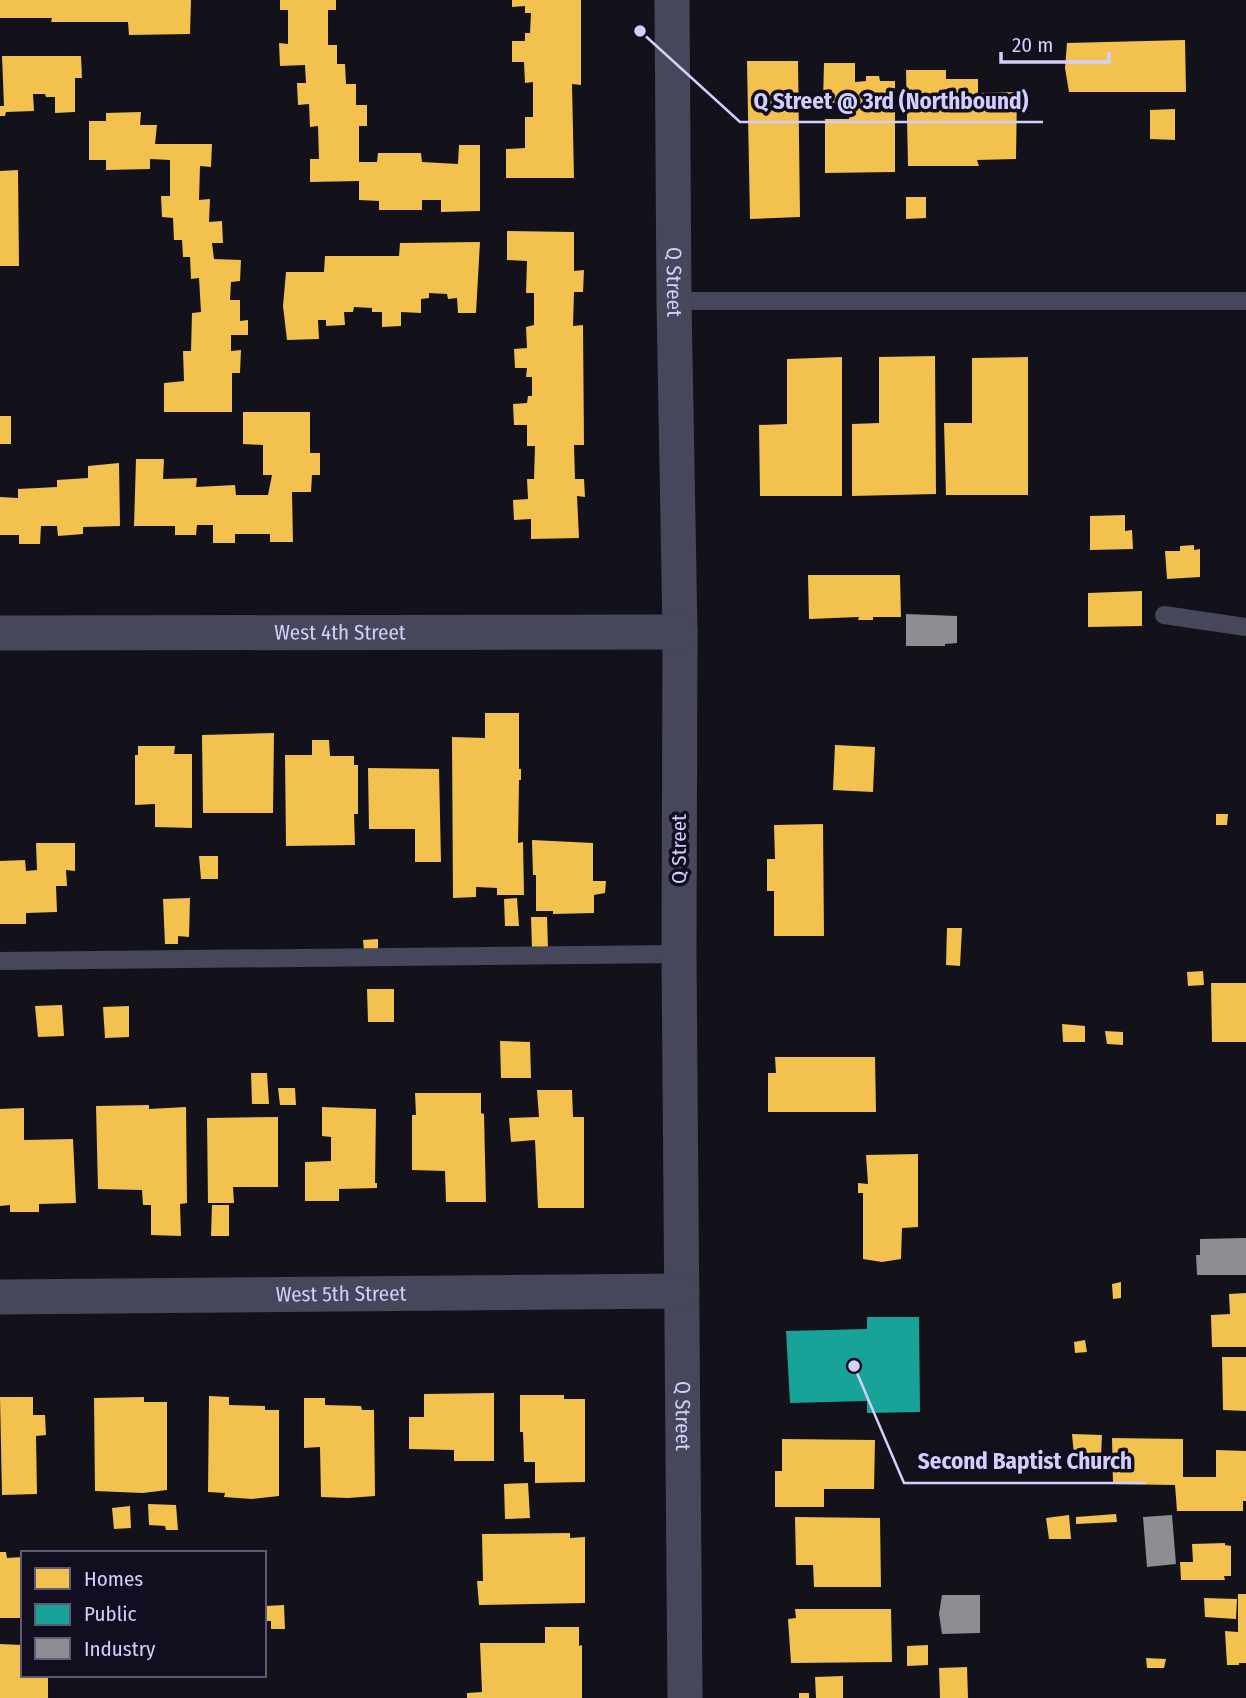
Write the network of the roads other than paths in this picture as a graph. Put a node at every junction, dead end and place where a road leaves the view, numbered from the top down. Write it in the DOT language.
graph roads {
  1 [pos="672,0"];
  2 [pos="674,300"];
  3 [pos="1246,301"];
  4 [pos="1164,615"];
  5 [pos="1246,627"];
  6 [pos="680,632"];
  7 [pos="0,633"];
  8 [pos="679,954"];
  9 [pos="0,961"];
  10 [pos="682,1291"];
  11 [pos="0,1297"];
  12 [pos="685,1698"];
  1 -- 2 [label="street, Q Street"];
  2 -- 3 [label="lane"];
  2 -- 6 [label="street, Q Street"];
  4 -- 5 [label="lane"];
  6 -- 7 [label="street, West 4th Street"];
  6 -- 8 [label="street, Q Street"];
  8 -- 9 [label="lane"];
  8 -- 10 [label="street, Q Street"];
  10 -- 11 [label="street, West 5th Street"];
  10 -- 12 [label="street, Q Street"];
}
